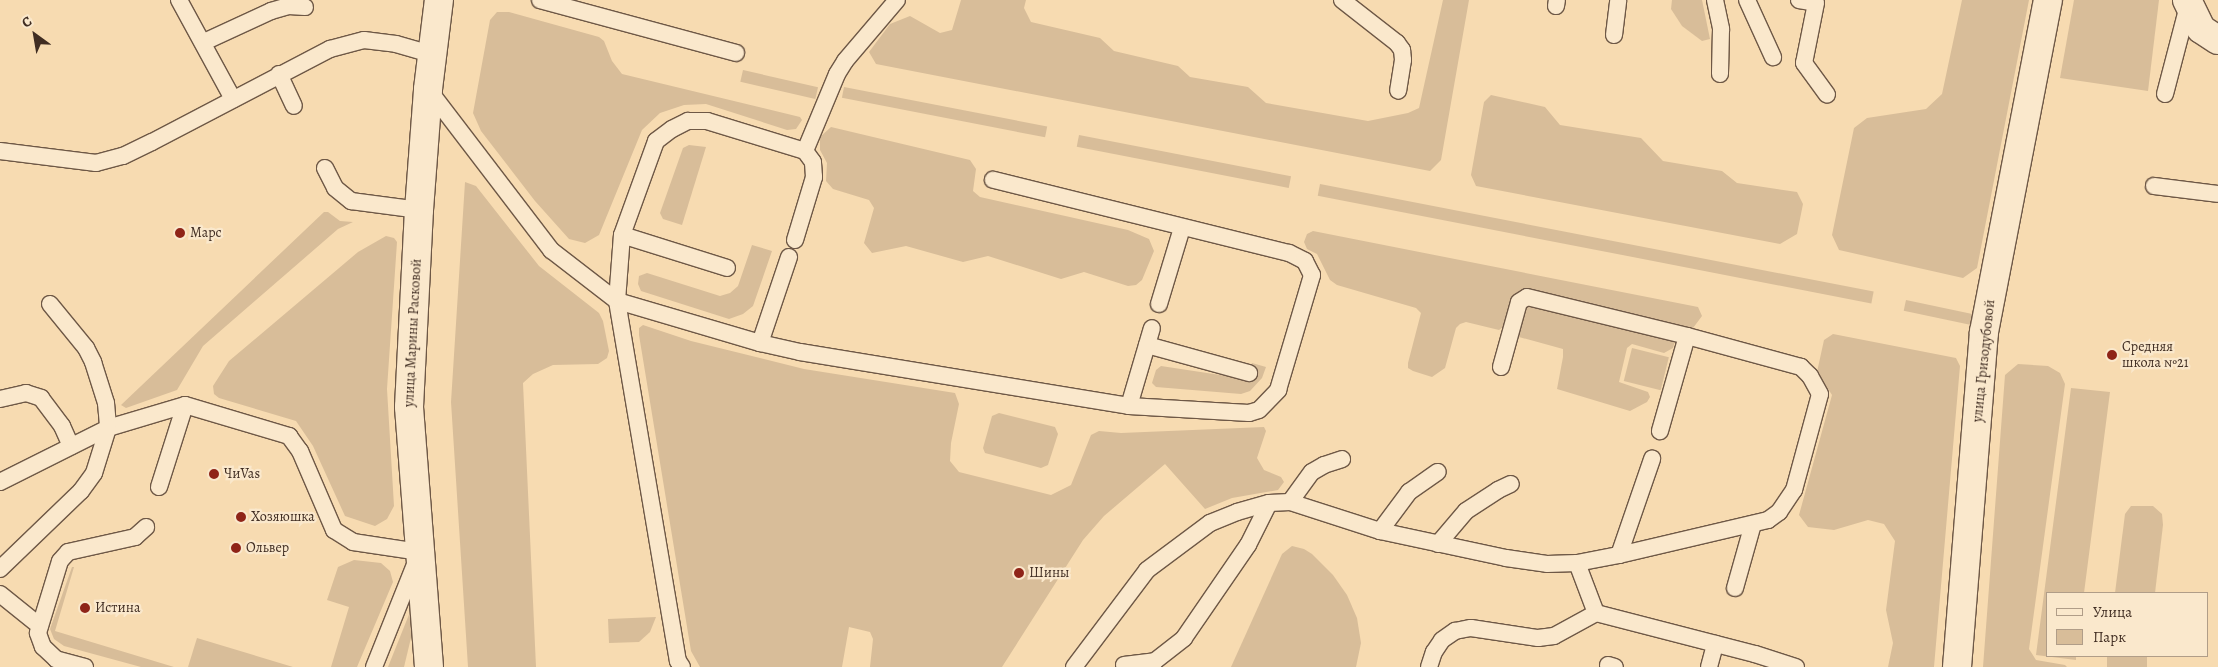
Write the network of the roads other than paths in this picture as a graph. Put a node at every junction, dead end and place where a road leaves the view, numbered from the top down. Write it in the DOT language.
graph roads {
  1 [pos="179,0"];
  2 [pos="439,0"];
  3 [pos="540,0"];
  4 [pos="897,0"];
  5 [pos="1342,0"];
  6 [pos="1618,0"];
  7 [pos="1715,0"];
  8 [pos="1747,0"];
  9 [pos="1799,0"];
  10 [pos="2048,0"];
  11 [pos="1817,2"];
  12 [pos="2187,3"];
  13 [pos="305,7"];
  14 [pos="1614,35"];
  15 [pos="2218,40"];
  16 [pos="204,42"];
  17 [pos="736,53"];
  18 [pos="432,54"];
  19 [pos="1773,57"];
  20 [pos="279,74"];
  21 [pos="1720,74"];
  22 [pos="428,88"];
  23 [pos="1398,91"];
  24 [pos="2165,94"];
  25 [pos="1827,95"];
  26 [pos="232,99"];
  27 [pos="294,106"];
  28 [pos="0,151"];
  29 [pos="805,151"];
  30 [pos="325,168"];
  31 [pos="993,180"];
  32 [pos="2154,186"];
  33 [pos="2218,194"];
  34 [pos="419,210"];
  35 [pos="1182,228"];
  36 [pos="622,235"];
  37 [pos="795,240"];
  38 [pos="789,257"];
  39 [pos="727,268"];
  40 [pos="617,301"];
  41 [pos="50,304"];
  42 [pos="1159,304"];
  43 [pos="1152,328"];
  44 [pos="1687,336"];
  45 [pos="760,343"];
  46 [pos="1147,345"];
  47 [pos="1501,367"];
  48 [pos="1249,373"];
  49 [pos="0,398"];
  50 [pos="185,405"];
  51 [pos="1129,406"];
  52 [pos="108,428"];
  53 [pos="1660,431"];
  54 [pos="71,446"];
  55 [pos="1342,459"];
  56 [pos="1652,459"];
  57 [pos="1438,472"];
  58 [pos="0,482"];
  59 [pos="1511,484"];
  60 [pos="159,487"];
  61 [pos="1290,502"];
  62 [pos="1269,503"];
  63 [pos="1753,524"];
  64 [pos="146,527"];
  65 [pos="1380,531"];
  66 [pos="1438,544"];
  67 [pos="420,552"];
  68 [pos="1619,555"];
  69 [pos="1577,563"];
  70 [pos="0,569"];
  71 [pos="1735,588"];
  72 [pos="0,594"];
  73 [pos="1596,613"];
  74 [pos="40,626"];
  75 [pos="1715,644"];
  76 [pos="1124,665"];
  77 [pos="85,667"];
  78 [pos="374,667"];
  79 [pos="429,667"];
  80 [pos="682,667"];
  81 [pos="1074,667"];
  82 [pos="1429,667"];
  83 [pos="1708,667"];
  84 [pos="1796,667"];
  85 [pos="1957,667"];
  1 -- 16 [label="lane"];
  2 -- 18 [label="street, улица Марины Расковой"];
  3 -- 17 [label="lane"];
  4 -- 29 [label="lane"];
  5 -- 23 [label="lane"];
  6 -- 14 [label="lane"];
  7 -- 21 [label="lane"];
  8 -- 19 [label="lane"];
  9 -- 11 [label="lane"];
  10 -- 85 [label="street, улица Гризодубовой"];
  11 -- 25 [label="lane"];
  12 -- 15 [label="street"];
  12 -- 24 [label="lane"];
  13 -- 16 [label="lane"];
  16 -- 26 [label="lane"];
  18 -- 20 [label="lane"];
  18 -- 22 [label="street, улица Марины Расковой"];
  20 -- 26 [label="lane"];
  20 -- 27 [label="lane"];
  22 -- 34 [label="street, улица Марины Расковой"];
  22 -- 40 [label="lane"];
  26 -- 28 [label="lane"];
  29 -- 36 [label="lane"];
  29 -- 37 [label="lane"];
  30 -- 34 [label="lane"];
  31 -- 35 [label="lane"];
  32 -- 33 [label="lane"];
  34 -- 67 [label="street, улица Марины Расковой"];
  35 -- 42 [label="lane"];
  35 -- 51 [label="lane"];
  36 -- 39 [label="lane"];
  36 -- 40 [label="lane"];
  38 -- 45 [label="lane"];
  40 -- 45 [label="lane"];
  40 -- 80 [label="lane"];
  41 -- 52 [label="lane"];
  43 -- 46 [label="lane"];
  44 -- 47 [label="lane"];
  44 -- 53 [label="lane"];
  44 -- 63 [label="lane"];
  45 -- 51 [label="lane"];
  46 -- 48 [label="lane"];
  46 -- 51 [label="lane"];
  49 -- 54 [label="lane"];
  50 -- 52 [label="lane"];
  50 -- 60 [label="lane"];
  50 -- 67 [label="lane"];
  52 -- 54 [label="lane"];
  52 -- 70 [label="lane"];
  54 -- 58 [label="lane"];
  55 -- 61 [label="lane"];
  56 -- 68 [label="lane"];
  57 -- 65 [label="lane"];
  59 -- 66 [label="lane"];
  61 -- 62 [label="lane"];
  61 -- 65 [label="lane"];
  62 -- 76 [label="lane"];
  62 -- 81 [label="lane"];
  63 -- 68 [label="lane"];
  63 -- 71 [label="lane"];
  64 -- 74 [label="lane"];
  65 -- 66 [label="lane"];
  66 -- 69 [label="lane"];
  67 -- 78 [label="lane"];
  67 -- 79 [label="street, улица Марины Расковой"];
  68 -- 69 [label="lane"];
  69 -- 73 [label="lane"];
  72 -- 74 [label="lane"];
  73 -- 75 [label="lane"];
  73 -- 82 [label="lane"];
  74 -- 77 [label="lane"];
  75 -- 83 [label="lane"];
  75 -- 84 [label="lane"];
}
